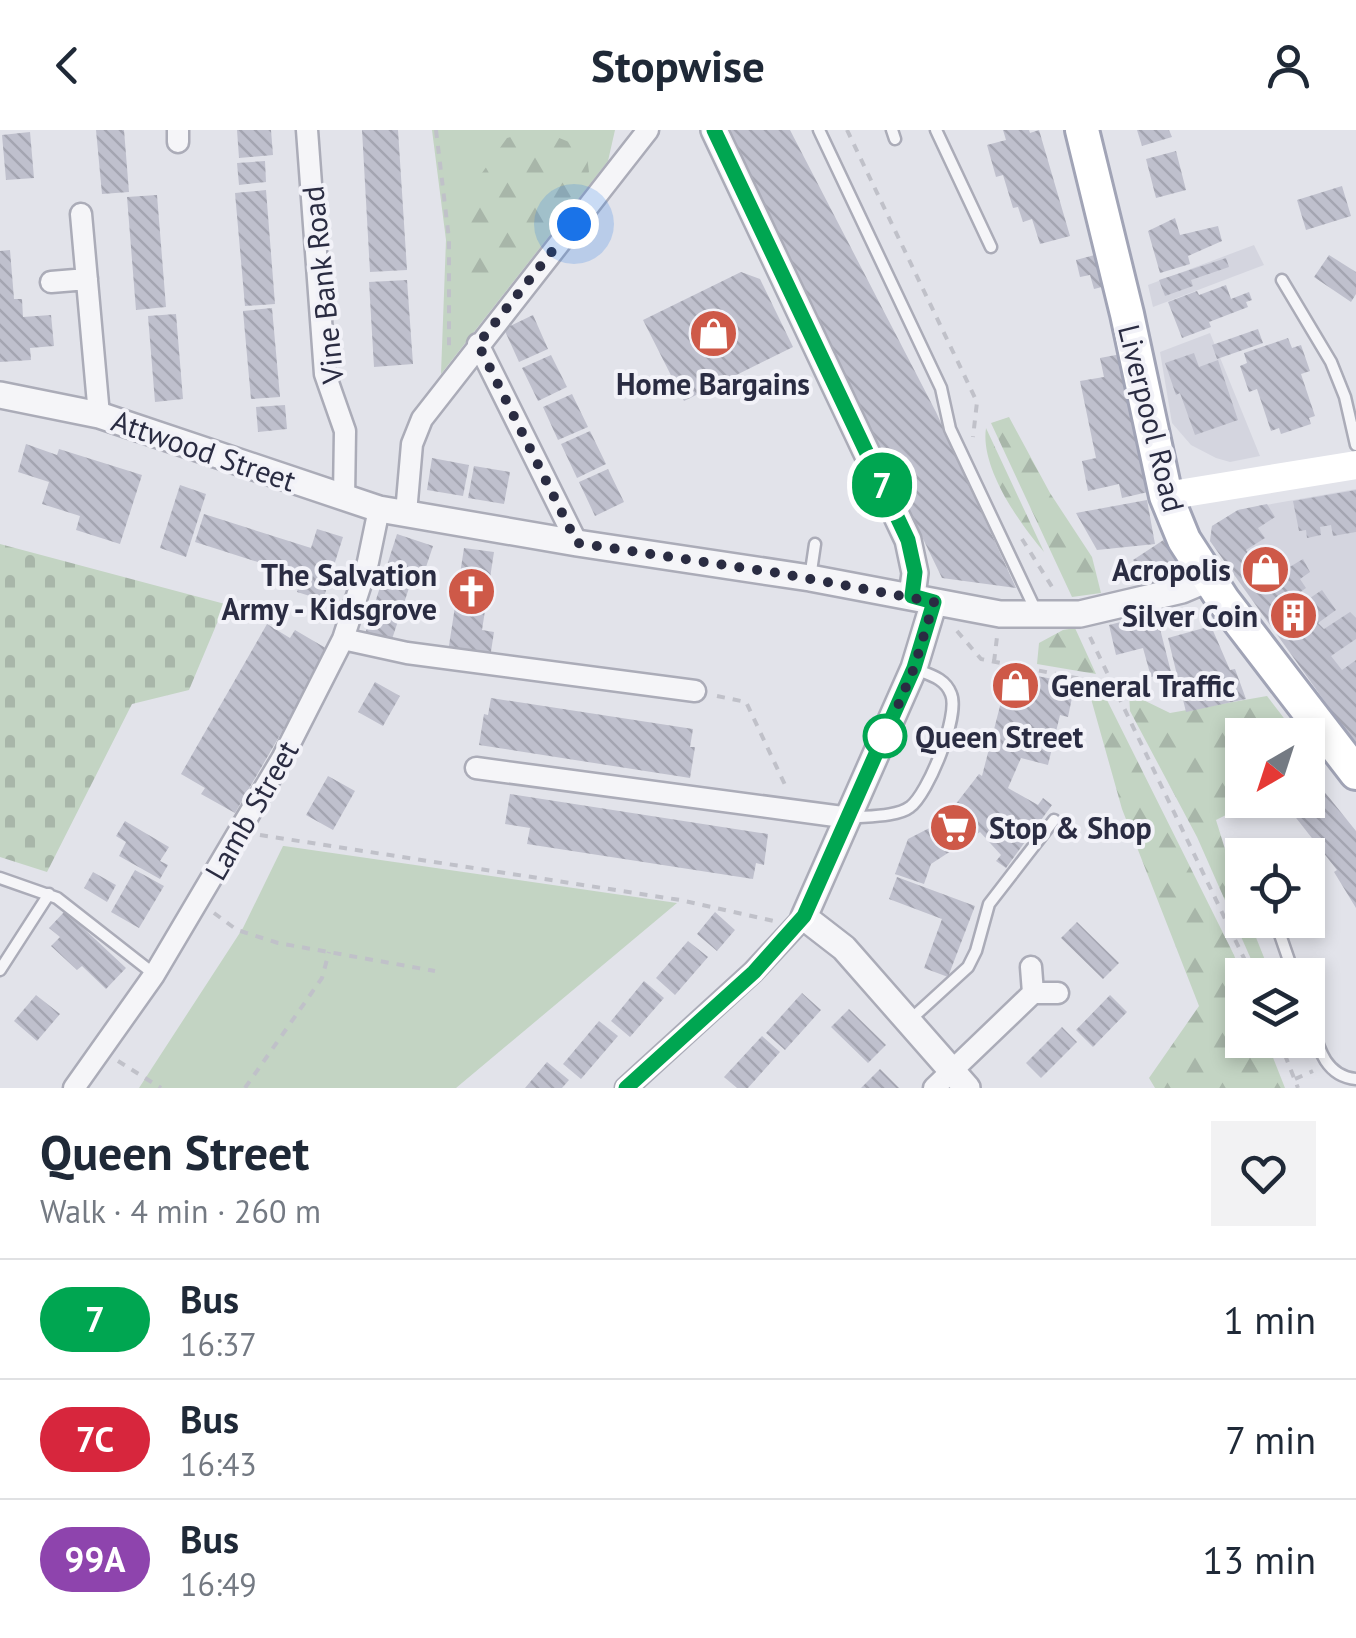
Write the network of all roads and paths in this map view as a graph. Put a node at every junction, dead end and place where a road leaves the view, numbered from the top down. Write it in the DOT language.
graph roads {
  1 [pos="307,130"];
  2 [pos="436,130"];
  3 [pos="648,130"];
  4 [pos="714,130"];
  5 [pos="819,130"];
  6 [pos="936,130"];
  7 [pos="1082,130"];
  8 [pos="81,214"];
  9 [pos="991,248"];
  10 [pos="86,279"];
  11 [pos="1282,280"];
  12 [pos="52,282"];
  13 [pos="478,344"];
  14 [pos="447,384"];
  15 [pos="0,395"];
  16 [pos="99,415"];
  17 [pos="1356,445"];
  18 [pos="1356,465"];
  19 [pos="1166,496"];
  20 [pos="344,498"];
  21 [pos="380,508"];
  22 [pos="406,513"];
  23 [pos="577,543"];
  24 [pos="814,544"];
  25 [pos="810,578"];
  26 [pos="1208,579"];
  27 [pos="923,599"];
  28 [pos="1059,615"];
  29 [pos="957,633"];
  30 [pos="344,639"];
  31 [pos="914,668"];
  32 [pos="1111,685"];
  33 [pos="694,691"];
  34 [pos="476,768"];
  35 [pos="1356,774"];
  36 [pos="797,811"];
  37 [pos="850,818"];
  38 [pos="1054,820"];
  39 [pos="241,830"];
  40 [pos="0,878"];
  41 [pos="49,894"];
  42 [pos="198,901"];
  43 [pos="800,921"];
  44 [pos="329,952"];
  45 [pos="1244,958"];
  46 [pos="1031,967"];
  47 [pos="0,970"];
  48 [pos="436,972"];
  49 [pos="154,975"];
  50 [pos="1033,992"];
  51 [pos="1058,993"];
  52 [pos="910,1021"];
  53 [pos="101,1050"];
  54 [pos="1286,1058"];
  55 [pos="1324,1058"];
  56 [pos="1327,1066"];
  57 [pos="960,1078"];
  58 [pos="1295,1079"];
  59 [pos="1356,1079"];
  60 [pos="74,1088"];
  61 [pos="162,1088"];
  62 [pos="245,1088"];
  63 [pos="626,1088"];
  64 [pos="934,1088"];
  65 [pos="1298,1088"];
  1 -- 20 [label="street, Vine Bank Road"];
  2 -- 14 [label="path"];
  3 -- 13 [label="street"];
  4 -- 27 [label="street"];
  5 -- 28 [label="lane"];
  6 -- 9 [label="lane"];
  7 -- 19 [label="main road, Liverpool Road"];
  8 -- 10 [label="street"];
  10 -- 12 [label="street"];
  10 -- 16 [label="street"];
  11 -- 17 [label="lane"];
  13 -- 14 [label="street"];
  13 -- 23 [label="street"];
  14 -- 22 [label="street"];
  15 -- 16 [label="street, Attwood Street"];
  16 -- 20 [label="street, Attwood Street"];
  18 -- 19 [label="main road"];
  19 -- 26 [label="main road, Liverpool Road"];
  20 -- 21 [label="street, Attwood Street"];
  21 -- 22 [label="street, Attwood Street"];
  21 -- 30 [label="street, Lamb Street"];
  22 -- 23 [label="street, Attwood Street"];
  23 -- 25 [label="street, Attwood Street"];
  24 -- 25 [label="lane"];
  25 -- 27 [label="street, Attwood Street"];
  26 -- 28 [label="street, Attwood Street"];
  26 -- 35 [label="main road, Liverpool Road"];
  27 -- 28 [label="street, Attwood Street"];
  27 -- 31 [label="street"];
  28 -- 32 [label="path"];
  29 -- 32 [label="path"];
  30 -- 33 [label="street"];
  30 -- 39 [label="street, Lamb Street"];
  31 -- 37 [label="street"];
  31 -- 37 [label="lane"];
  32 -- 45 [label="path"];
  33 -- 36 [label="path"];
  34 -- 36 [label="street"];
  36 -- 37 [label="street"];
  37 -- 43 [label="street"];
  38 -- 52 [label="lane"];
  39 -- 42 [label="street, Lamb Street"];
  39 -- 43 [label="path"];
  40 -- 41 [label="lane"];
  41 -- 47 [label="lane"];
  41 -- 49 [label="lane"];
  42 -- 44 [label="path"];
  42 -- 49 [label="street, Lamb Street"];
  43 -- 52 [label="street"];
  43 -- 63 [label="street"];
  44 -- 48 [label="path"];
  44 -- 62 [label="path"];
  46 -- 50 [label="street"];
  49 -- 53 [label="street, Lamb Street"];
  50 -- 51 [label="street"];
  50 -- 57 [label="street"];
  52 -- 57 [label="street"];
  53 -- 60 [label="street, Lamb Street"];
  53 -- 61 [label="path"];
  54 -- 58 [label="path"];
  55 -- 56 [label="lane"];
  56 -- 58 [label="path"];
  56 -- 59 [label="lane"];
  57 -- 64 [label="street"];
  58 -- 65 [label="path"];
}
